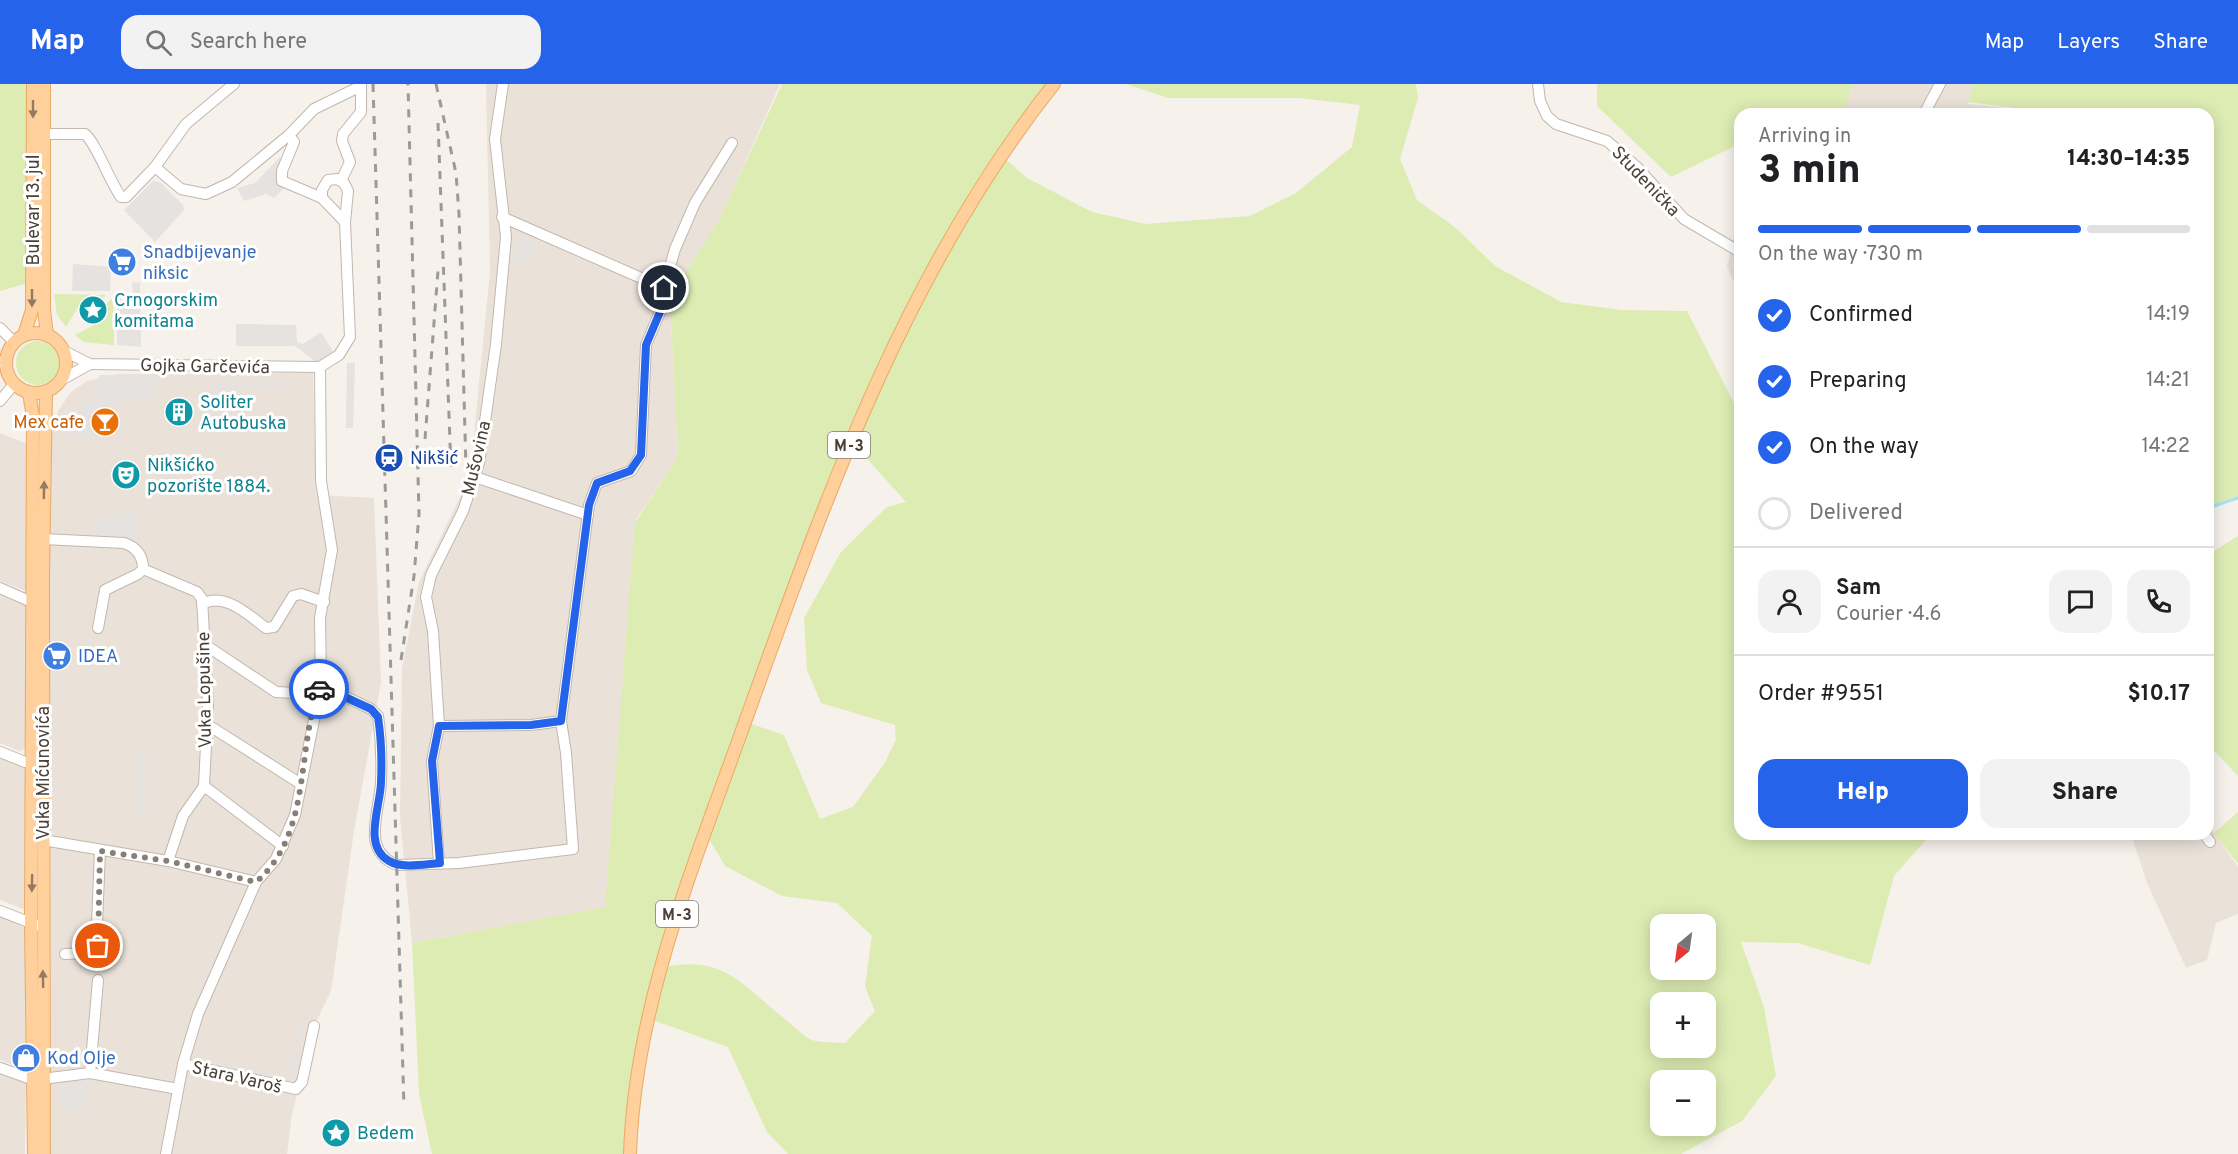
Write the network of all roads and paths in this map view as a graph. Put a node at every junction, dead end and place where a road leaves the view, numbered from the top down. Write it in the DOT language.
graph roads {
  1 [pos="33,84"];
  2 [pos="44,84"];
  3 [pos="234,84"];
  4 [pos="503,84"];
  5 [pos="1054,84"];
  6 [pos="1538,84"];
  7 [pos="1940,84"];
  8 [pos="361,85"];
  9 [pos="1927,108"];
  10 [pos="39,134"];
  11 [pos="289,135"];
  12 [pos="732,143"];
  13 [pos="156,167"];
  14 [pos="340,181"];
  15 [pos="322,198"];
  16 [pos="502,217"];
  17 [pos="345,222"];
  18 [pos="1734,248"];
  19 [pos="664,288"];
  20 [pos="0,328"];
  21 [pos="47,335"];
  22 [pos="19,339"];
  23 [pos="64,351"];
  24 [pos="3,362"];
  25 [pos="90,364"];
  26 [pos="320,367"];
  27 [pos="62,380"];
  28 [pos="14,384"];
  29 [pos="46,392"];
  30 [pos="29,393"];
  31 [pos="0,400"];
  32 [pos="475,477"];
  33 [pos="588,515"];
  34 [pos="43,539"];
  35 [pos="143,569"];
  36 [pos="0,588"];
  37 [pos="38,600"];
  38 [pos="324,602"];
  39 [pos="202,604"];
  40 [pos="98,628"];
  41 [pos="204,644"];
  42 [pos="319,690"];
  43 [pos="561,721"];
  44 [pos="208,725"];
  45 [pos="439,726"];
  46 [pos="0,752"];
  47 [pos="38,764"];
  48 [pos="301,784"];
  49 [pos="204,786"];
  50 [pos="43,840"];
  51 [pos="283,846"];
  52 [pos="100,851"];
  53 [pos="168,861"];
  54 [pos="440,863"];
  55 [pos="256,882"];
  56 [pos="0,911"];
  57 [pos="37,925"];
  58 [pos="65,954"];
  59 [pos="98,980"];
  60 [pos="314,1026"];
  61 [pos="183,1064"];
  62 [pos="0,1068"];
  63 [pos="90,1074"];
  64 [pos="39,1080"];
  65 [pos="178,1089"];
  66 [pos="34,1154"];
  67 [pos="44,1154"];
  68 [pos="166,1154"];
  69 [pos="630,1154"];
  1 -- 10 [label="main road, Bulevar 13. jul, one-way"];
  2 -- 10 [label="main road, Bulevar 13. jul"];
  3 -- 13 [label="street"];
  4 -- 16 [label="street, Mušovina"];
  5 -- 69 [label="main road, M-3"];
  6 -- 18 [label="street, Studenička"];
  7 -- 9 [label="street"];
  8 -- 11 [label="street"];
  8 -- 14 [label="street"];
  10 -- 13 [label="street"];
  10 -- 21 [label="main road, Bulevar 13. jul"];
  10 -- 22 [label="main road, Bulevar 13. jul, one-way"];
  11 -- 13 [label="street"];
  11 -- 15 [label="street"];
  12 -- 19 [label="street"];
  14 -- 15 [label="street"];
  14 -- 17 [label="street"];
  15 -- 17 [label="street"];
  16 -- 19 [label="street"];
  16 -- 32 [label="street, Mušovina"];
  17 -- 26 [label="street"];
  19 -- 33 [label="street"];
  20 -- 22 [label="street"];
  21 -- 22 [label="main road"];
  21 -- 23 [label="main road"];
  22 -- 24 [label="main road"];
  23 -- 25 [label="street"];
  23 -- 27 [label="main road"];
  24 -- 28 [label="main road"];
  25 -- 26 [label="street, Gojka Garčevića"];
  25 -- 27 [label="street"];
  26 -- 38 [label="street"];
  27 -- 29 [label="main road"];
  28 -- 30 [label="main road"];
  28 -- 31 [label="street"];
  29 -- 30 [label="main road"];
  34 -- 29 [label="main road, Vuka Mićunovića, one-way"];
  30 -- 37 [label="main road, Vuka Mićunovića"];
  32 -- 33 [label="street"];
  32 -- 45 [label="street, Mušovina"];
  33 -- 43 [label="street"];
  34 -- 35 [label="street"];
  34 -- 37 [label="main road, Vuka Mićunovića"];
  35 -- 39 [label="street"];
  35 -- 40 [label="street"];
  36 -- 37 [label="street"];
  37 -- 47 [label="main road, Vuka Mićunovića"];
  38 -- 39 [label="street"];
  38 -- 42 [label="street"];
  39 -- 41 [label="street, Vuka Lopušine"];
  41 -- 42 [label="street"];
  41 -- 44 [label="street, Vuka Lopušine"];
  42 -- 48 [label="street"];
  42 -- 54 [label="street"];
  43 -- 45 [label="street"];
  43 -- 54 [label="street"];
  44 -- 48 [label="street"];
  44 -- 49 [label="street, Vuka Lopušine"];
  45 -- 54 [label="street, Mušovina"];
  46 -- 47 [label="street"];
  47 -- 50 [label="main road, Vuka Mićunovića"];
  47 -- 57 [label="main road, Vuka Mićunovića, one-way"];
  48 -- 51 [label="street"];
  49 -- 51 [label="street"];
  49 -- 53 [label="street"];
  50 -- 52 [label="street"];
  50 -- 57 [label="main road, Vuka Mićunovića"];
  51 -- 55 [label="street"];
  52 -- 53 [label="street"];
  52 -- 58 [label="street"];
  53 -- 55 [label="street"];
  55 -- 61 [label="street"];
  56 -- 57 [label="street"];
  57 -- 64 [label="main road, Vuka Mićunovića"];
  59 -- 63 [label="street"];
  60 -- 61 [label="street, Stara Varoš"];
  61 -- 65 [label="street"];
  62 -- 64 [label="street"];
  63 -- 64 [label="street, Stara Varoš"];
  63 -- 65 [label="street, Stara Varoš"];
  64 -- 66 [label="main road, Vuka Mićunovića"];
  64 -- 67 [label="main road, Vuka Mićunovića"];
  65 -- 68 [label="street"];
}
